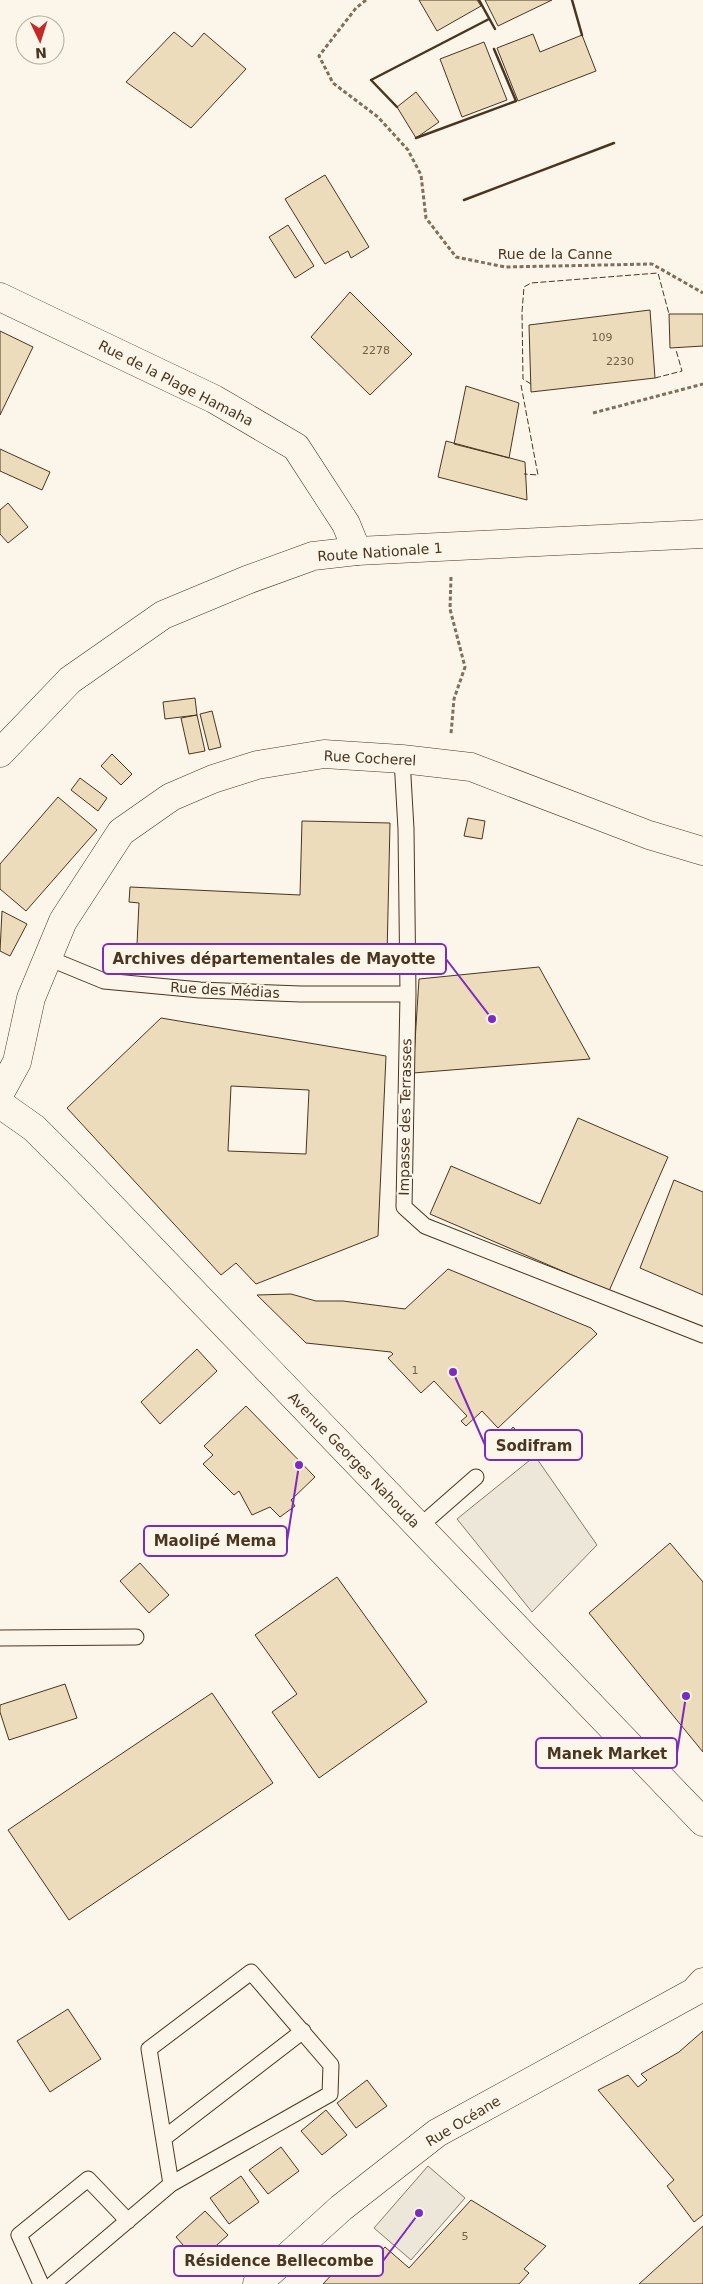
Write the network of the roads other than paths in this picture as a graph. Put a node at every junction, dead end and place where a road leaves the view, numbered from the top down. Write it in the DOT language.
graph roads {
  1 [pos="0,297"];
  2 [pos="703,534"];
  3 [pos="357,551"];
  4 [pos="0,753"];
  5 [pos="402,759"];
  6 [pos="703,851"];
  7 [pos="48,958"];
  8 [pos="408,994"];
  9 [pos="0,1094"];
  10 [pos="0,1104"];
  11 [pos="703,1335"];
  12 [pos="476,1477"];
  13 [pos="419,1527"];
  14 [pos="136,1637"];
  15 [pos="0,1638"];
  16 [pos="703,1822"];
  17 [pos="700,1989"];
  18 [pos="303,2032"];
  19 [pos="164,2138"];
  20 [pos="171,2184"];
  21 [pos="128,2221"];
  22 [pos="41,2284"];
  23 [pos="53,2284"];
  24 [pos="257,2284"];
  1 -- 3 [label="street, Rue de la Plage Hamaha"];
  2 -- 3 [label="street, Route Nationale 1"];
  3 -- 4 [label="street, Route Nationale 1"];
  5 -- 6 [label="street, Rue Cocherel"];
  5 -- 7 [label="street, Rue Cocherel"];
  5 -- 8 [label="lane, Impasse des Terrasses"];
  7 -- 8 [label="lane, Rue des Médias"];
  7 -- 9 [label="street, Rue Cocherel"];
  8 -- 11 [label="lane, Impasse des Terrasses"];
  10 -- 13 [label="street, Avenue Georges Nahouda"];
  12 -- 13 [label="lane"];
  13 -- 16 [label="street, Avenue Georges Nahouda"];
  14 -- 15 [label="lane"];
  17 -- 24 [label="street, Rue Océane"];
  18 -- 19 [label="lane"];
  18 -- 19 [label="lane"];
  18 -- 20 [label="lane"];
  19 -- 20 [label="lane"];
  20 -- 21 [label="lane"];
  21 -- 22 [label="lane"];
  21 -- 23 [label="lane"];
}
